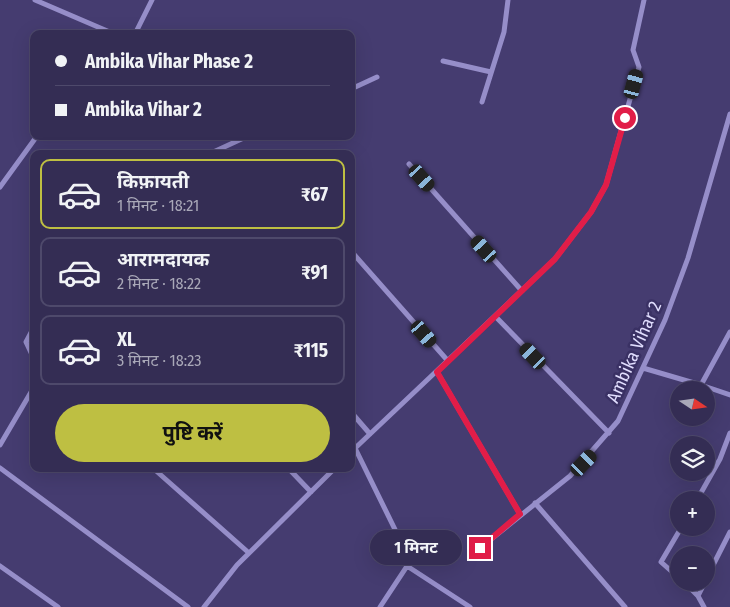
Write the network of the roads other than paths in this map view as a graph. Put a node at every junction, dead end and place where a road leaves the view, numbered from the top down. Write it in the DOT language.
graph roads {
  1 [pos="35,0"];
  2 [pos="152,0"];
  3 [pos="508,0"];
  4 [pos="644,0"];
  5 [pos="104,30"];
  6 [pos="137,30"];
  7 [pos="443,61"];
  8 [pos="491,72"];
  9 [pos="376,78"];
  10 [pos="355,87"];
  11 [pos="482,102"];
  12 [pos="730,114"];
  13 [pos="34,140"];
  14 [pos="239,140"];
  15 [pos="218,150"];
  16 [pos="409,164"];
  17 [pos="0,187"];
  18 [pos="355,256"];
  19 [pos="522,291"];
  20 [pos="495,316"];
  21 [pos="730,332"];
  22 [pos="30,334"];
  23 [pos="30,350"];
  24 [pos="448,361"];
  25 [pos="644,368"];
  26 [pos="437,372"];
  27 [pos="688,381"];
  28 [pos="703,381"];
  29 [pos="715,390"];
  30 [pos="30,393"];
  31 [pos="730,395"];
  32 [pos="355,417"];
  33 [pos="730,433"];
  34 [pos="370,434"];
  35 [pos="609,434"];
  36 [pos="2,437"];
  37 [pos="0,445"];
  38 [pos="355,448"];
  39 [pos="355,454"];
  40 [pos="0,468"];
  41 [pos="157,472"];
  42 [pos="292,472"];
  43 [pos="331,472"];
  44 [pos="702,491"];
  45 [pos="311,492"];
  46 [pos="535,503"];
  47 [pos="520,514"];
  48 [pos="730,532"];
  49 [pos="670,547"];
  50 [pos="480,548"];
  51 [pos="249,553"];
  52 [pos="715,563"];
  53 [pos="0,566"];
  54 [pos="407,566"];
  55 [pos="670,570"];
  56 [pos="693,591"];
  57 [pos="701,591"];
  58 [pos="698,596"];
  59 [pos="58,607"];
  60 [pos="188,607"];
  61 [pos="204,607"];
  62 [pos="380,607"];
  63 [pos="470,607"];
  64 [pos="625,607"];
  65 [pos="704,607"];
  1 -- 5 [label="street"];
  2 -- 6 [label="street"];
  3 -- 8 [label="street"];
  4 -- 19 [label="street"];
  7 -- 8 [label="street"];
  8 -- 11 [label="street"];
  9 -- 10 [label="street"];
  12 -- 25 [label="street, Ambika Vihar 2"];
  13 -- 17 [label="street"];
  14 -- 15 [label="street"];
  16 -- 19 [label="street"];
  18 -- 24 [label="street"];
  19 -- 20 [label="street"];
  20 -- 24 [label="street"];
  20 -- 35 [label="street"];
  21 -- 28 [label="street"];
  22 -- 23 [label="street"];
  24 -- 26 [label="street"];
  25 -- 27 [label="street"];
  25 -- 35 [label="street, Ambika Vihar 2"];
  26 -- 34 [label="street"];
  26 -- 47 [label="street"];
  29 -- 31 [label="street"];
  30 -- 36 [label="street"];
  32 -- 34 [label="street"];
  33 -- 44 [label="street"];
  34 -- 38 [label="street"];
  35 -- 46 [label="street, Ambika Vihar 2"];
  36 -- 37 [label="street"];
  39 -- 54 [label="street"];
  40 -- 60 [label="street"];
  41 -- 51 [label="street"];
  42 -- 45 [label="street"];
  43 -- 45 [label="street"];
  45 -- 51 [label="street"];
  46 -- 47 [label="street, Ambika Vihar 2"];
  46 -- 64 [label="street"];
  47 -- 50 [label="street, Ambika Vihar 2"];
  48 -- 52 [label="street"];
  49 -- 55 [label="street"];
  51 -- 61 [label="street"];
  53 -- 59 [label="street"];
  54 -- 62 [label="street"];
  54 -- 63 [label="street"];
  56 -- 58 [label="street"];
  57 -- 58 [label="street"];
  58 -- 65 [label="street"];
}
